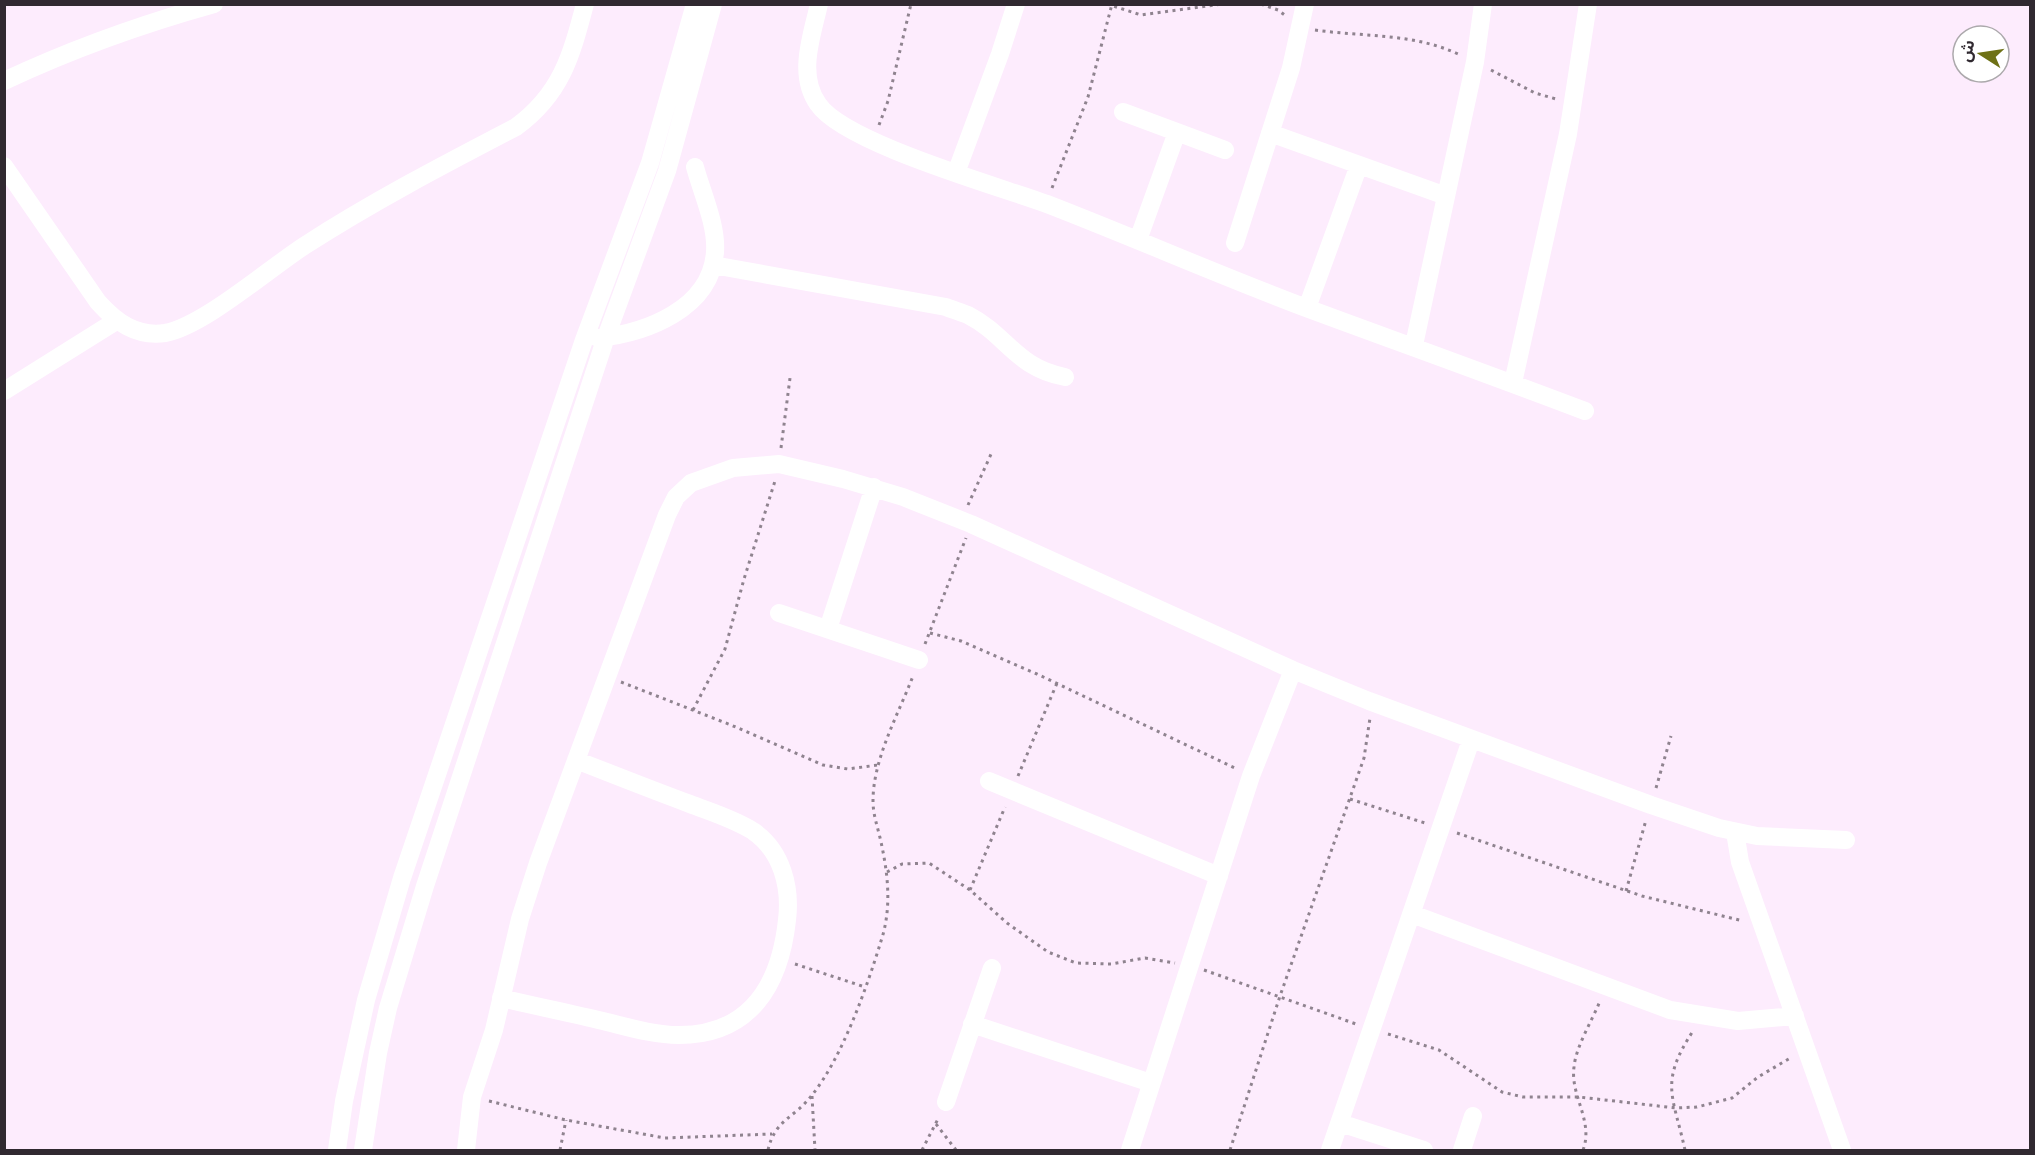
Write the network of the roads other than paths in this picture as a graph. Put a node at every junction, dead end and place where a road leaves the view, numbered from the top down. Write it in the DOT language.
graph roads {
  1 [pos="214,4"];
  2 [pos="585,4"];
  3 [pos="695,4"];
  4 [pos="713,4"];
  5 [pos="819,4"];
  6 [pos="1016,4"];
  7 [pos="1305,4"];
  8 [pos="1483,4"];
  9 [pos="1588,4"];
  10 [pos="4,81"];
  11 [pos="1123,112"];
  12 [pos="1177,132"];
  13 [pos="1270,133"];
  14 [pos="1225,150"];
  15 [pos="1359,165"];
  16 [pos="4,166"];
  17 [pos="695,167"];
  18 [pos="956,173"];
  19 [pos="1446,196"];
  20 [pos="1138,240"];
  21 [pos="1235,243"];
  22 [pos="713,265"];
  23 [pos="1307,308"];
  24 [pos="116,321"];
  25 [pos="606,338"];
  26 [pos="585,340"];
  27 [pos="1414,345"];
  28 [pos="1065,377"];
  29 [pos="1513,383"];
  30 [pos="4,391"];
  31 [pos="1585,411"];
  32 [pos="874,488"];
  33 [pos="779,613"];
  34 [pos="828,629"];
  35 [pos="919,660"];
  36 [pos="1293,670"];
  37 [pos="1471,740"];
  38 [pos="576,760"];
  39 [pos="989,781"];
  40 [pos="1735,832"];
  41 [pos="1846,840"];
  42 [pos="1219,876"];
  43 [pos="1412,914"];
  44 [pos="992,968"];
  45 [pos="501,998"];
  46 [pos="1795,1016"];
  47 [pos="972,1024"];
  48 [pos="1151,1083"];
  49 [pos="946,1102"];
  50 [pos="1473,1116"];
  51 [pos="1340,1123"];
  52 [pos="338,1150"];
  53 [pos="363,1150"];
  54 [pos="466,1150"];
  55 [pos="1130,1150"];
  56 [pos="1330,1150"];
  57 [pos="1424,1150"];
  58 [pos="1462,1150"];
  59 [pos="1842,1150"];
  1 -- 10 [label="street"];
  2 -- 24 [label="street"];
  3 -- 26 [label="street"];
  4 -- 25 [label="street"];
  5 -- 18 [label="street"];
  6 -- 18 [label="street"];
  7 -- 13 [label="street"];
  8 -- 19 [label="street"];
  9 -- 29 [label="street"];
  11 -- 12 [label="street"];
  12 -- 14 [label="street"];
  12 -- 20 [label="street"];
  13 -- 15 [label="street"];
  13 -- 21 [label="street"];
  15 -- 19 [label="street"];
  15 -- 23 [label="street"];
  16 -- 24 [label="street"];
  17 -- 22 [label="street"];
  18 -- 20 [label="street"];
  19 -- 27 [label="street"];
  20 -- 23 [label="street"];
  22 -- 25 [label="street"];
  22 -- 28 [label="street"];
  23 -- 27 [label="street"];
  24 -- 30 [label="street"];
  25 -- 26 [label="street"];
  25 -- 53 [label="street"];
  26 -- 52 [label="street"];
  27 -- 29 [label="street"];
  29 -- 31 [label="street"];
  32 -- 34 [label="street"];
  32 -- 36 [label="street"];
  32 -- 38 [label="street"];
  33 -- 34 [label="street"];
  34 -- 35 [label="street"];
  36 -- 37 [label="street"];
  36 -- 42 [label="street"];
  37 -- 40 [label="street"];
  37 -- 43 [label="street"];
  38 -- 45 [label="street"];
  38 -- 45 [label="street"];
  39 -- 42 [label="street"];
  40 -- 41 [label="street"];
  40 -- 46 [label="street"];
  42 -- 48 [label="street"];
  43 -- 46 [label="street"];
  43 -- 51 [label="street"];
  44 -- 47 [label="street"];
  45 -- 54 [label="street"];
  46 -- 59 [label="street"];
  47 -- 48 [label="street"];
  47 -- 49 [label="street"];
  48 -- 55 [label="street"];
  50 -- 58 [label="street"];
  51 -- 56 [label="street"];
  51 -- 57 [label="street"];
}
